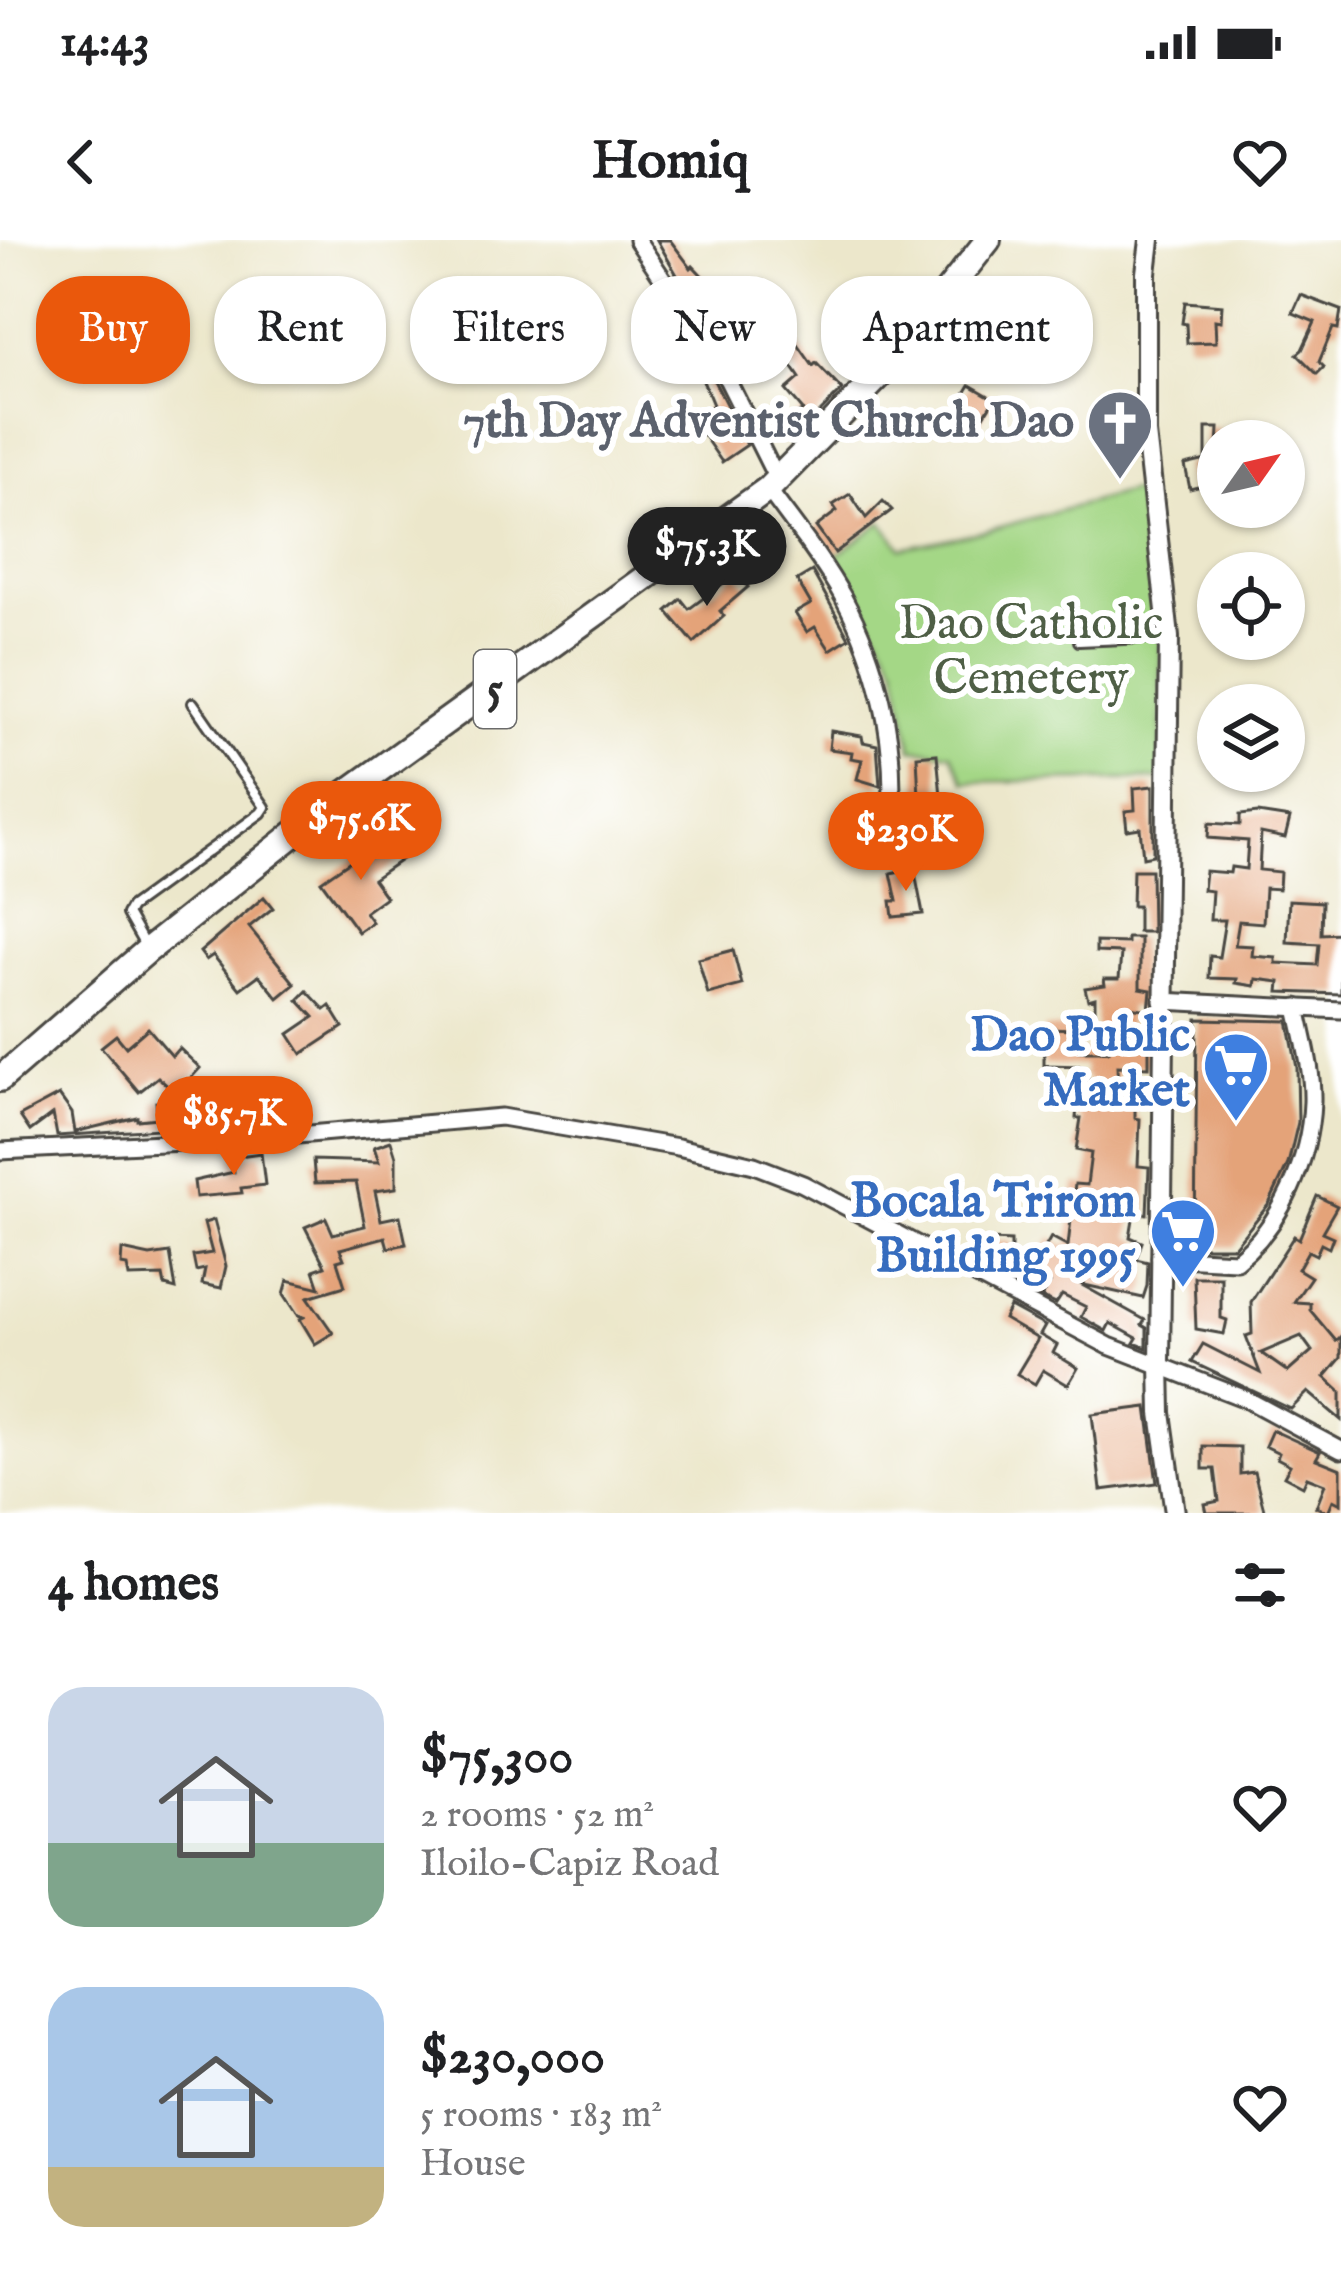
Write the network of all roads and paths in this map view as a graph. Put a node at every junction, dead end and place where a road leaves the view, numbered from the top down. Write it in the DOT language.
graph roads {
  1 [pos="638,240"];
  2 [pos="988,240"];
  3 [pos="1150,240"];
  4 [pos="773,485"];
  5 [pos="1169,637"];
  6 [pos="1079,641"];
  7 [pos="193,703"];
  8 [pos="892,812"];
  9 [pos="148,950"];
  10 [pos="1162,1001"];
  11 [pos="1297,1007"];
  12 [pos="1341,1010"];
  13 [pos="0,1079"];
  14 [pos="0,1151"];
  15 [pos="1160,1256"];
  16 [pos="1160,1363"];
  17 [pos="1341,1450"];
  18 [pos="1175,1513"];
  1 -- 4 [label="street"];
  2 -- 4 [label="highway, 5"];
  3 -- 5 [label="street"];
  4 -- 8 [label="street"];
  4 -- 9 [label="highway, 5"];
  5 -- 6 [label="lane"];
  5 -- 10 [label="street"];
  7 -- 9 [label="lane"];
  9 -- 13 [label="highway, 5"];
  10 -- 11 [label="street"];
  10 -- 15 [label="street"];
  11 -- 12 [label="street"];
  11 -- 15 [label="street"];
  14 -- 16 [label="street"];
  15 -- 16 [label="street"];
  16 -- 17 [label="street"];
  16 -- 18 [label="street"];
}
